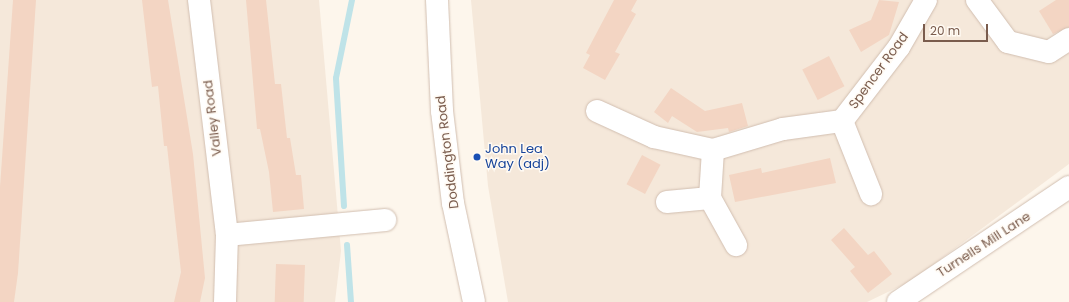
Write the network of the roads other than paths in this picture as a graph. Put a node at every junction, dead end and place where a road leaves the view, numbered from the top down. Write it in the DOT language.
graph roads {
  1 [pos="199,0"];
  2 [pos="437,0"];
  3 [pos="926,0"];
  4 [pos="977,0"];
  5 [pos="1069,39"];
  6 [pos="597,111"];
  7 [pos="842,122"];
  8 [pos="713,150"];
  9 [pos="1069,187"];
  10 [pos="871,194"];
  11 [pos="710,198"];
  12 [pos="667,202"];
  13 [pos="385,220"];
  14 [pos="227,235"];
  15 [pos="736,245"];
  16 [pos="225,302"];
  17 [pos="474,302"];
  18 [pos="898,302"];
  1 -- 14 [label="street, Valley Road"];
  2 -- 17 [label="street, Doddington Road"];
  3 -- 7 [label="street, Spencer Road"];
  4 -- 5 [label="street"];
  6 -- 8 [label="street, Spencer Road"];
  7 -- 8 [label="street, Spencer Road"];
  7 -- 10 [label="street, Spencer Road"];
  8 -- 11 [label="street"];
  9 -- 18 [label="street, Turnells Mill Lane"];
  11 -- 12 [label="street"];
  11 -- 15 [label="street"];
  13 -- 14 [label="street"];
  14 -- 16 [label="street, Valley Road"];
}
